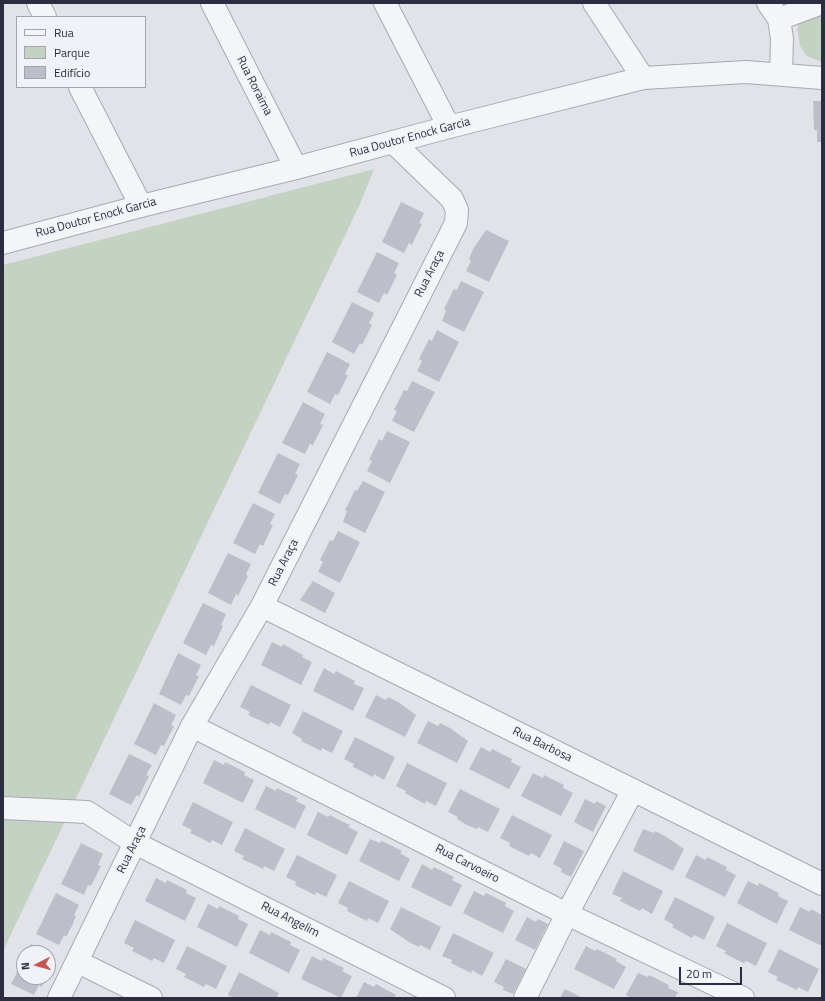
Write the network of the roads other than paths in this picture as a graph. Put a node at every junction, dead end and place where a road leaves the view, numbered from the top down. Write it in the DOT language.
graph roads {
  1 [pos="38,3"];
  2 [pos="212,3"];
  3 [pos="384,3"];
  4 [pos="594,3"];
  5 [pos="822,3"];
  6 [pos="773,11"];
  7 [pos="44,16"];
  8 [pos="781,74"];
  9 [pos="643,78"];
  10 [pos="822,78"];
  11 [pos="81,88"];
  12 [pos="449,127"];
  13 [pos="393,142"];
  14 [pos="296,168"];
  15 [pos="141,206"];
  16 [pos="3,243"];
  17 [pos="262,606"];
  18 [pos="192,726"];
  19 [pos="633,790"];
  20 [pos="3,808"];
  21 [pos="135,843"];
  22 [pos="822,884"];
  23 [pos="567,914"];
  24 [pos="78,962"];
  25 [pos="60,998"];
  26 [pos="151,998"];
  27 [pos="444,998"];
  28 [pos="525,998"];
  29 [pos="743,998"];
  1 -- 7 [label="street"];
  2 -- 14 [label="street, Rua Roraima"];
  3 -- 12 [label="street"];
  4 -- 9 [label="street"];
  5 -- 6 [label="street"];
  6 -- 8 [label="street"];
  8 -- 9 [label="street, Rua Doutor Enock Garcia"];
  8 -- 10 [label="street, Rua Doutor Enock Garcia"];
  9 -- 12 [label="street, Rua Doutor Enock Garcia"];
  11 -- 15 [label="street"];
  12 -- 13 [label="street, Rua Doutor Enock Garcia"];
  13 -- 14 [label="street, Rua Doutor Enock Garcia"];
  13 -- 17 [label="street, Rua Araça"];
  14 -- 15 [label="street, Rua Doutor Enock Garcia"];
  15 -- 16 [label="street, Rua Doutor Enock Garcia"];
  17 -- 18 [label="street, Rua Araça"];
  17 -- 19 [label="street, Rua Barbosa"];
  18 -- 21 [label="street, Rua Araça"];
  18 -- 23 [label="street, Rua Carvoeiro"];
  19 -- 22 [label="street, Rua Barbosa"];
  19 -- 23 [label="street"];
  20 -- 21 [label="street, Rua Angelim"];
  21 -- 24 [label="street, Rua Araça"];
  21 -- 27 [label="street, Rua Angelim"];
  23 -- 28 [label="street"];
  23 -- 29 [label="street, Rua Carvoeiro"];
  24 -- 25 [label="street, Rua Araça"];
  24 -- 26 [label="street"];
}
